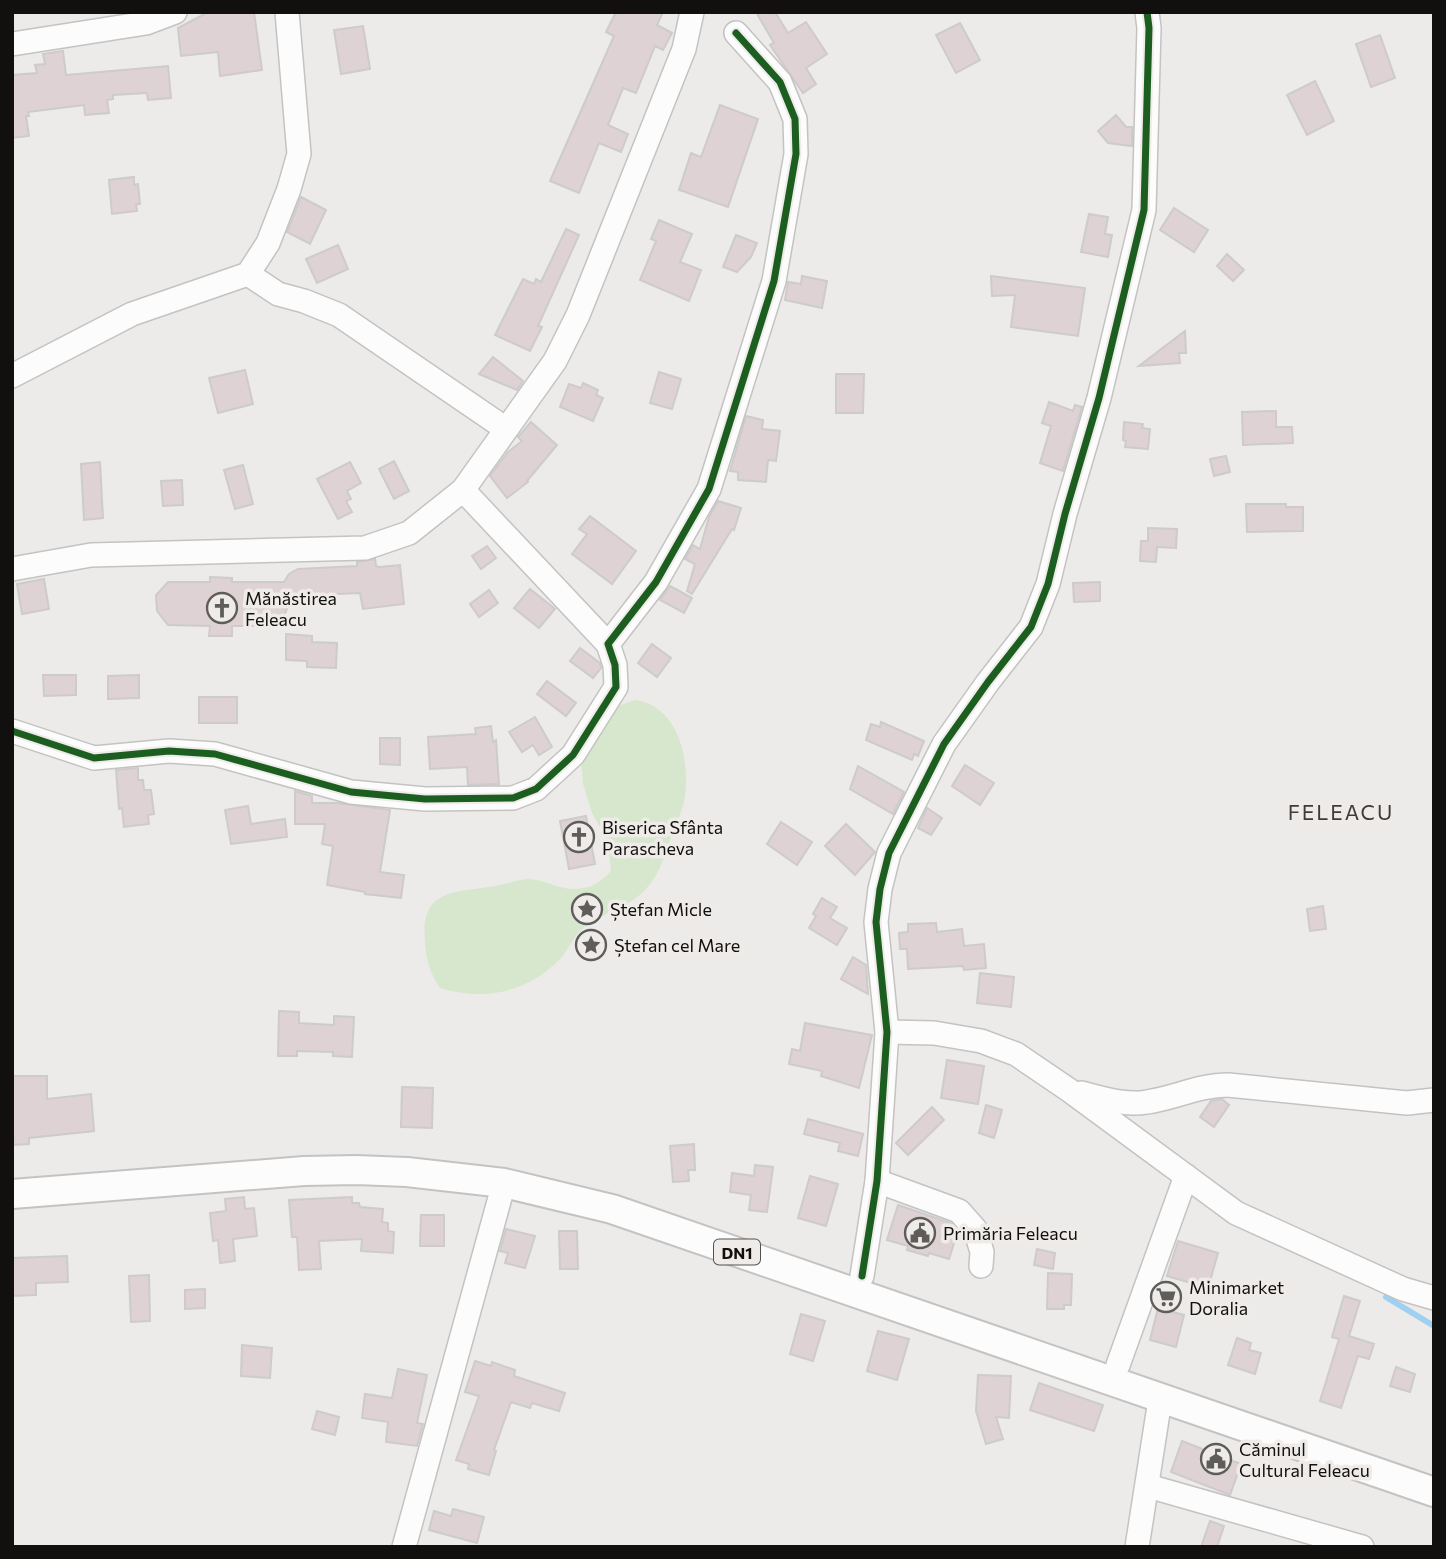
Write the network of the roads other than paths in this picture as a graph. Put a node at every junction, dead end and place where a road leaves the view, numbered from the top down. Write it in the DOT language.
graph roads {
  1 [pos="175,12"];
  2 [pos="286,12"];
  3 [pos="692,12"];
  4 [pos="1147,12"];
  5 [pos="736,33"];
  6 [pos="12,44"];
  7 [pos="248,274"];
  8 [pos="12,376"];
  9 [pos="506,429"];
  10 [pos="463,491"];
  11 [pos="12,569"];
  12 [pos="608,644"];
  13 [pos="12,731"];
  14 [pos="887,1032"];
  15 [pos="1069,1090"];
  16 [pos="1434,1100"];
  17 [pos="12,1175"];
  18 [pos="1186,1176"];
  19 [pos="877,1181"];
  20 [pos="504,1183"];
  21 [pos="12,1194"];
  22 [pos="981,1266"];
  23 [pos="862,1276"];
  24 [pos="1434,1298"];
  25 [pos="1118,1366"];
  26 [pos="1160,1400"];
  27 [pos="1434,1473"];
  28 [pos="1148,1486"];
  29 [pos="1434,1492"];
  30 [pos="404,1547"];
  31 [pos="1137,1547"];
  32 [pos="1362,1547"];
  1 -- 6 [label="street"];
  2 -- 7 [label="street"];
  3 -- 9 [label="street"];
  4 -- 14 [label="street"];
  5 -- 12 [label="street"];
  7 -- 8 [label="street"];
  7 -- 9 [label="street"];
  9 -- 10 [label="street"];
  10 -- 11 [label="street"];
  10 -- 12 [label="street"];
  12 -- 13 [label="street"];
  14 -- 15 [label="street"];
  14 -- 19 [label="street"];
  15 -- 16 [label="street"];
  15 -- 18 [label="street"];
  17 -- 23 [label="main road, DN1"];
  18 -- 24 [label="street"];
  18 -- 25 [label="street"];
  19 -- 22 [label="street"];
  19 -- 23 [label="street"];
  20 -- 21 [label="main road, DN1"];
  20 -- 26 [label="main road, DN1"];
  20 -- 30 [label="street"];
  23 -- 25 [label="main road, DN1"];
  25 -- 27 [label="main road, DN1"];
  26 -- 28 [label="street"];
  26 -- 29 [label="main road, DN1"];
  28 -- 31 [label="street"];
  28 -- 32 [label="street"];
}
